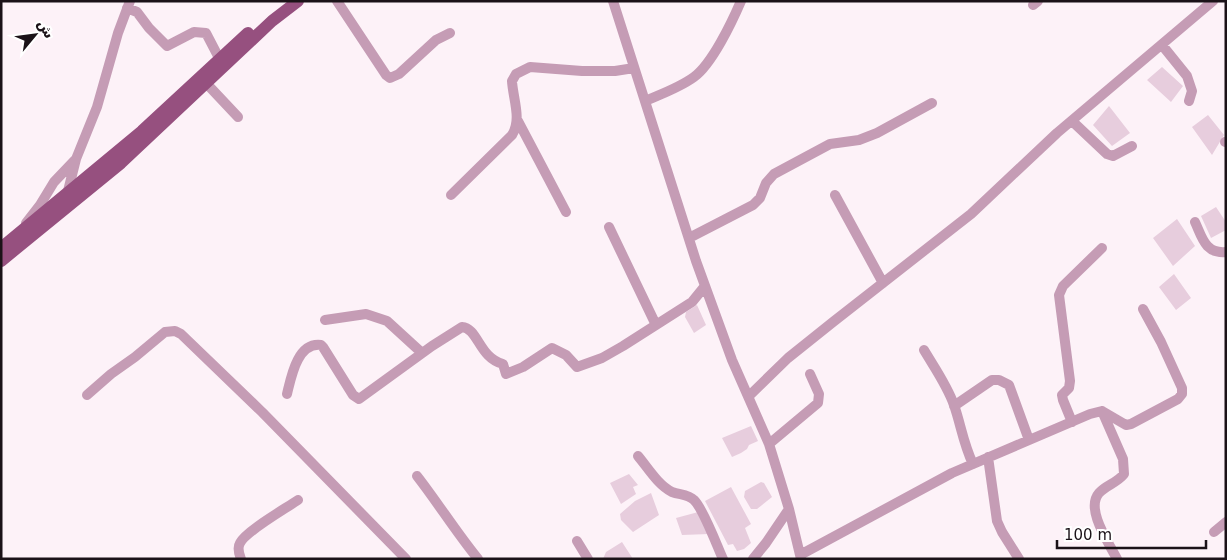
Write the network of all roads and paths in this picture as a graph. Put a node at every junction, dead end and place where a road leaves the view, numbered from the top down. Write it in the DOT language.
graph roads {
  1 [pos="283,1"];
  2 [pos="298,1"];
  3 [pos="337,1"];
  4 [pos="613,1"];
  5 [pos="741,1"];
  6 [pos="1213,1"];
  7 [pos="128,5"];
  8 [pos="450,33"];
  9 [pos="1162,45"];
  10 [pos="220,58"];
  11 [pos="634,68"];
  12 [pos="206,83"];
  13 [pos="645,100"];
  14 [pos="1189,101"];
  15 [pos="932,103"];
  16 [pos="238,117"];
  17 [pos="518,121"];
  18 [pos="1072,121"];
  19 [pos="1132,146"];
  20 [pos="76,159"];
  21 [pos="451,195"];
  22 [pos="835,195"];
  23 [pos="67,201"];
  24 [pos="566,212"];
  25 [pos="1195,222"];
  26 [pos="609,227"];
  27 [pos="22,232"];
  28 [pos="689,238"];
  29 [pos="1,248"];
  30 [pos="1102,248"];
  31 [pos="1226,252"];
  32 [pos="1,261"];
  33 [pos="882,283"];
  34 [pos="705,286"];
  35 [pos="1142,310"];
  36 [pos="325,320"];
  37 [pos="656,324"];
  38 [pos="924,350"];
  39 [pos="422,353"];
  40 [pos="810,374"];
  41 [pos="287,394"];
  42 [pos="87,395"];
  43 [pos="749,396"];
  44 [pos="954,406"];
  45 [pos="1102,411"];
  46 [pos="1072,422"];
  47 [pos="1029,440"];
  48 [pos="769,444"];
  49 [pos="638,456"];
  50 [pos="988,457"];
  51 [pos="973,464"];
  52 [pos="417,476"];
  53 [pos="298,500"];
  54 [pos="788,509"];
  55 [pos="1226,522"];
  56 [pos="1214,532"];
  57 [pos="577,542"];
  58 [pos="800,557"];
  59 [pos="241,559"];
  60 [pos="406,559"];
  61 [pos="478,559"];
  62 [pos="588,559"];
  63 [pos="723,559"];
  64 [pos="753,559"];
  65 [pos="1019,559"];
  66 [pos="1117,559"];
  1 -- 10 [label="main road"];
  2 -- 12 [label="main road"];
  3 -- 8 [label="street"];
  4 -- 11 [label="street"];
  5 -- 13 [label="street"];
  6 -- 9 [label="street"];
  7 -- 10 [label="street"];
  7 -- 20 [label="street"];
  9 -- 14 [label="street"];
  9 -- 18 [label="street"];
  10 -- 23 [label="main road"];
  11 -- 13 [label="street"];
  11 -- 17 [label="street"];
  12 -- 16 [label="street"];
  12 -- 23 [label="main road"];
  13 -- 28 [label="street"];
  15 -- 28 [label="street"];
  17 -- 21 [label="street"];
  17 -- 24 [label="street"];
  18 -- 19 [label="street"];
  18 -- 33 [label="street"];
  20 -- 23 [label="street"];
  20 -- 27 [label="street"];
  22 -- 33 [label="street"];
  23 -- 27 [label="main road"];
  23 -- 32 [label="main road"];
  25 -- 31 [label="street"];
  26 -- 37 [label="street"];
  27 -- 29 [label="main road"];
  28 -- 34 [label="street"];
  30 -- 46 [label="street"];
  33 -- 43 [label="street"];
  34 -- 37 [label="street"];
  34 -- 43 [label="street"];
  35 -- 45 [label="street"];
  36 -- 39 [label="street"];
  37 -- 39 [label="street"];
  38 -- 44 [label="street"];
  39 -- 41 [label="street"];
  40 -- 48 [label="street"];
  42 -- 60 [label="street"];
  43 -- 48 [label="street"];
  44 -- 47 [label="street"];
  44 -- 51 [label="street"];
  45 -- 46 [label="street"];
  45 -- 66 [label="street"];
  46 -- 47 [label="street"];
  47 -- 50 [label="street"];
  48 -- 54 [label="street"];
  49 -- 63 [label="street"];
  50 -- 51 [label="street"];
  50 -- 65 [label="street"];
  51 -- 58 [label="street"];
  52 -- 61 [label="street"];
  53 -- 59 [label="street"];
  54 -- 58 [label="street"];
  54 -- 64 [label="street"];
  55 -- 56 [label="street"];
  57 -- 62 [label="street"];
}
